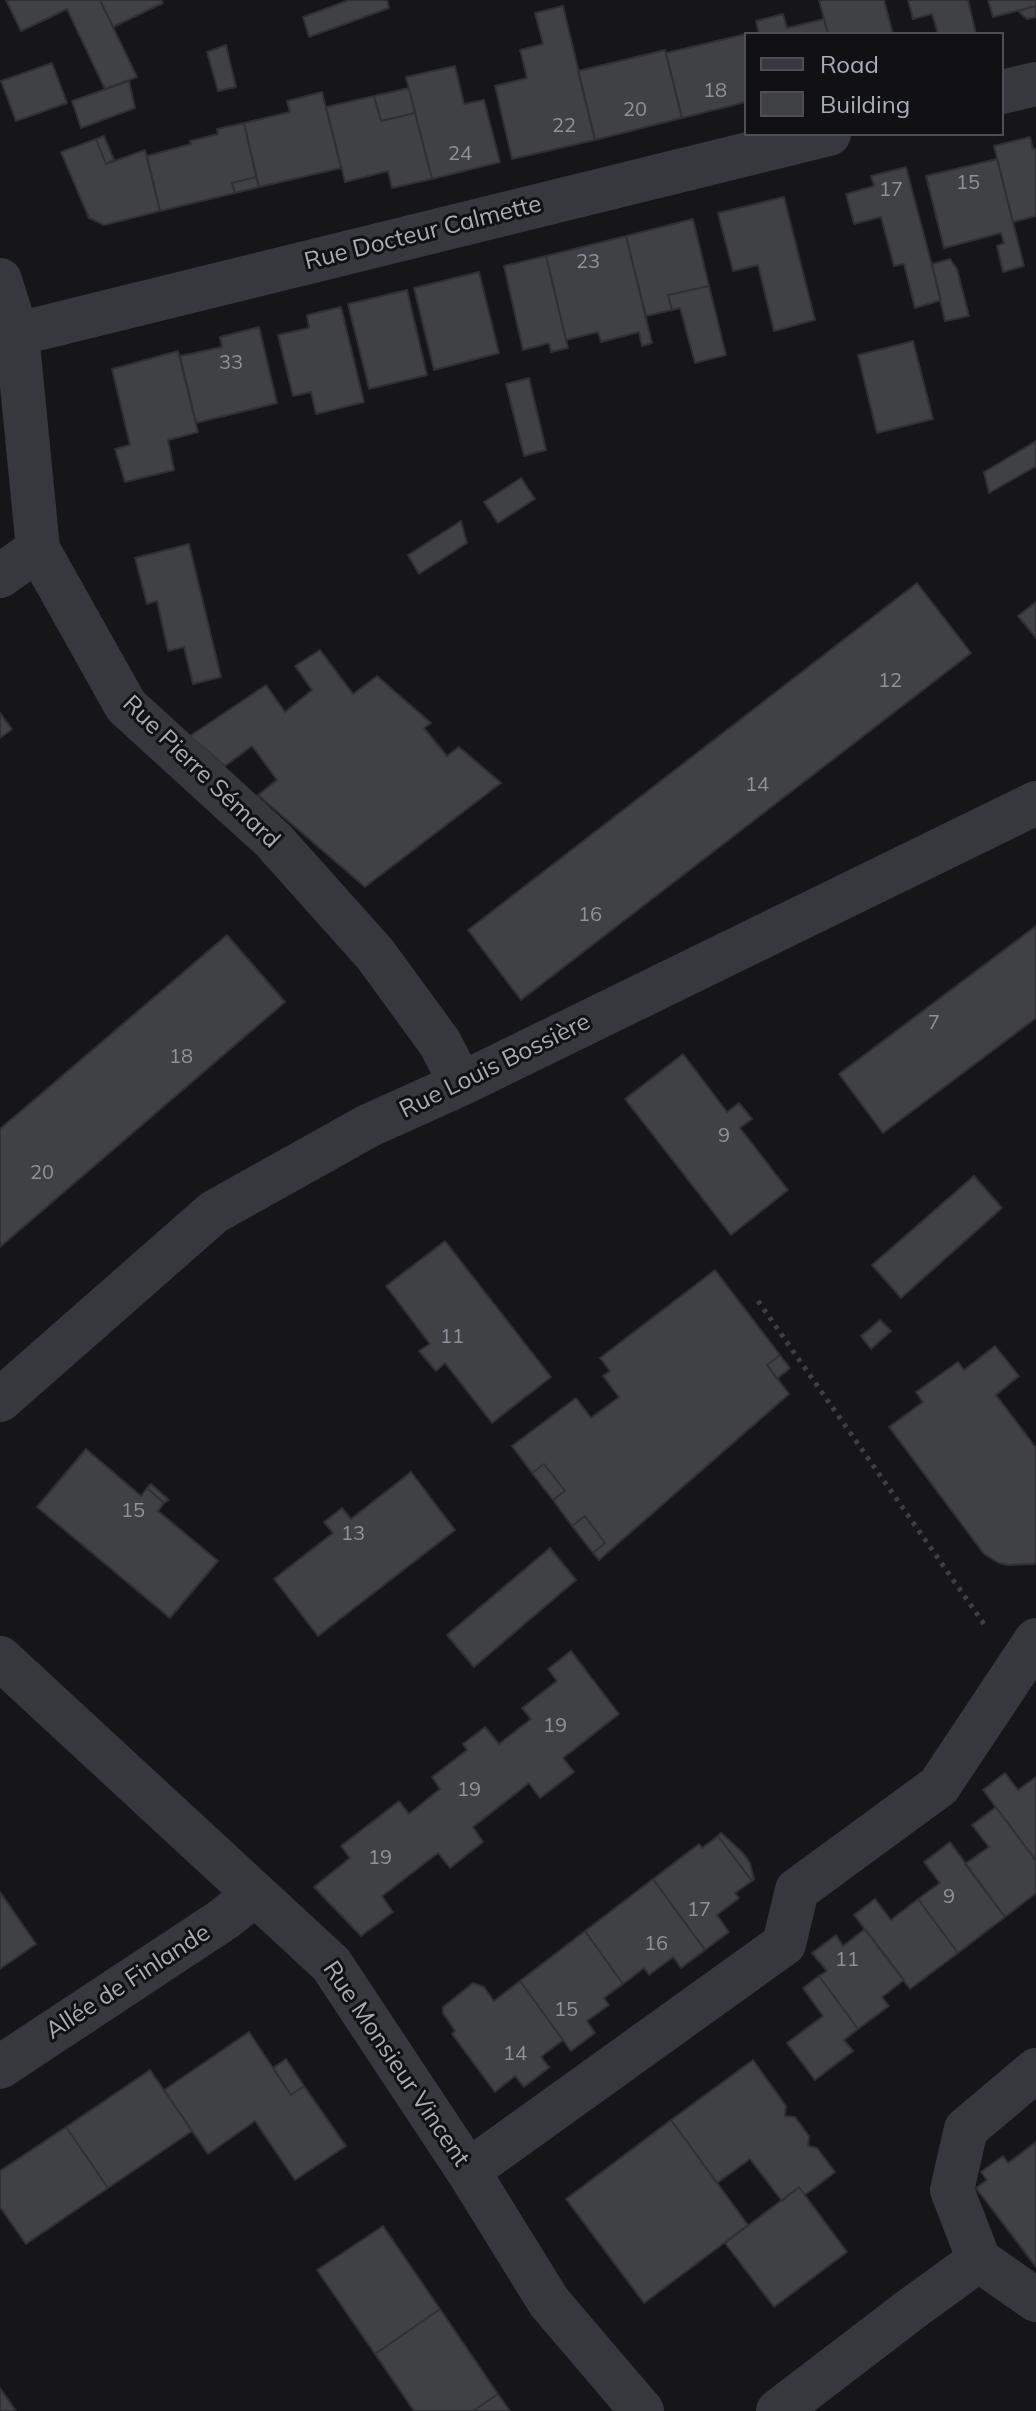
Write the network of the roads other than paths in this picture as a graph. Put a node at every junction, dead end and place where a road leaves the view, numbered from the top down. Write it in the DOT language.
graph roads {
  1 [pos="1036,84"];
  2 [pos="1004,92"];
  3 [pos="821,136"];
  4 [pos="0,280"];
  5 [pos="17,334"];
  6 [pos="38,549"];
  7 [pos="0,576"];
  8 [pos="1036,803"];
  9 [pos="461,1084"];
  10 [pos="0,1400"];
  11 [pos="1026,1656"];
  12 [pos="0,1658"];
  13 [pos="255,1894"];
  14 [pos="0,2067"];
  15 [pos="1036,2070"];
  16 [pos="468,2171"];
  17 [pos="979,2260"];
  18 [pos="1036,2300"];
  19 [pos="642,2411"];
  20 [pos="778,2411"];
  1 -- 2 [label="street"];
  3 -- 5 [label="street, Rue Docteur Calmette"];
  4 -- 5 [label="street, Rue Pierre Sémard"];
  5 -- 6 [label="street, Rue Pierre Sémard"];
  6 -- 7 [label="street"];
  6 -- 9 [label="street, Rue Pierre Sémard"];
  8 -- 9 [label="street, Rue Louis Bossière"];
  9 -- 10 [label="street, Rue Louis Bossière"];
  11 -- 16 [label="street"];
  12 -- 13 [label="street, Rue Monsieur Vincent"];
  13 -- 14 [label="street, Allée de Finlande"];
  13 -- 16 [label="street, Rue Monsieur Vincent"];
  15 -- 17 [label="street"];
  16 -- 19 [label="street, Rue Monsieur Vincent"];
  17 -- 18 [label="street"];
  17 -- 20 [label="street"];
}
